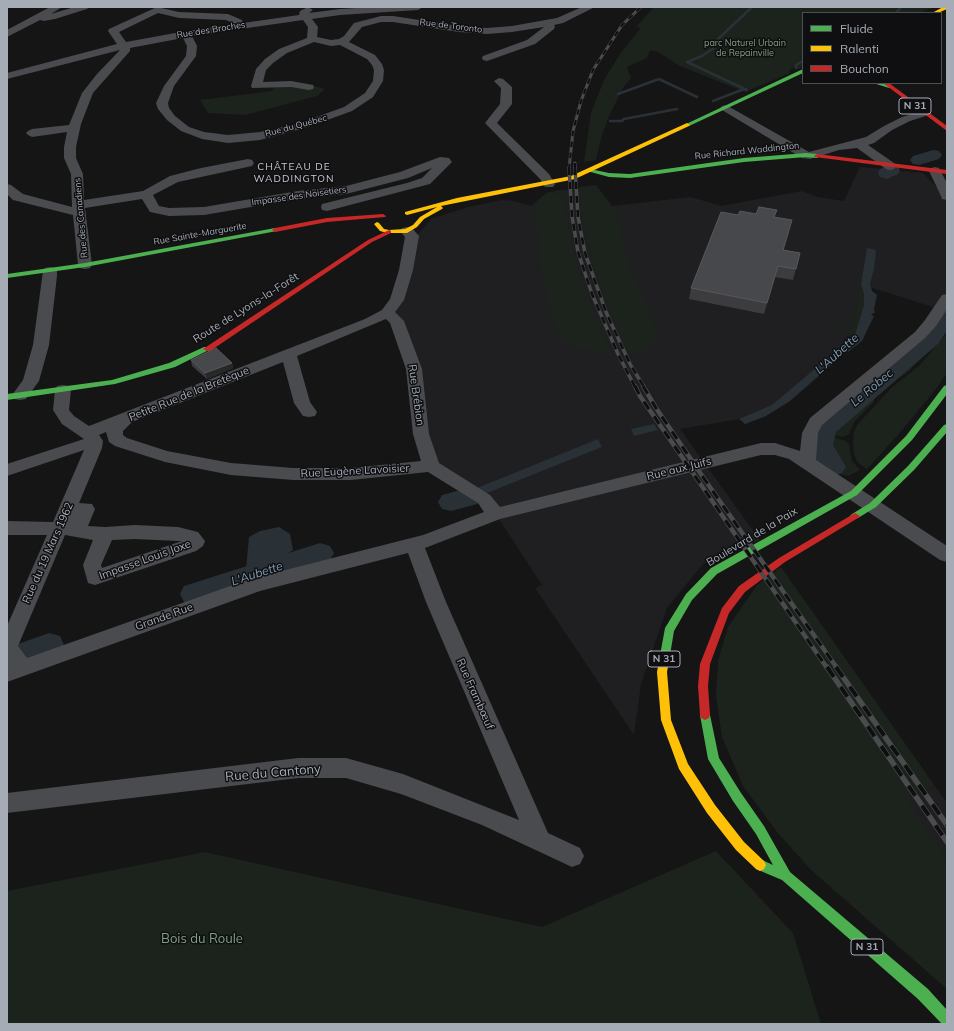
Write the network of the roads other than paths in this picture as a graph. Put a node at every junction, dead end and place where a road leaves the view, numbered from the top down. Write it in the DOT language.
graph roads {
  1 [pos="57,7"];
  2 [pos="84,7"];
  3 [pos="224,7"];
  4 [pos="312,7"];
  5 [pos="418,7"];
  6 [pos="590,7"];
  7 [pos="947,7"];
  8 [pos="156,9"];
  9 [pos="936,12"];
  10 [pos="199,16"];
  11 [pos="305,17"];
  12 [pos="34,18"];
  13 [pos="548,23"];
  14 [pos="246,25"];
  15 [pos="9,32"];
  16 [pos="256,33"];
  17 [pos="186,34"];
  18 [pos="313,39"];
  19 [pos="342,42"];
  20 [pos="125,46"];
  21 [pos="487,58"];
  22 [pos="802,72"];
  23 [pos="802,74"];
  24 [pos="7,76"];
  25 [pos="791,78"];
  26 [pos="500,81"];
  27 [pos="887,85"];
  28 [pos="309,87"];
  29 [pos="726,108"];
  30 [pos="925,113"];
  31 [pos="74,128"];
  32 [pos="947,129"];
  33 [pos="32,133"];
  34 [pos="859,144"];
  35 [pos="808,155"];
  36 [pos="248,164"];
  37 [pos="602,165"];
  38 [pos="890,166"];
  39 [pos="590,171"];
  40 [pos="941,171"];
  41 [pos="620,176"];
  42 [pos="549,184"];
  43 [pos="7,188"];
  44 [pos="146,194"];
  45 [pos="947,196"];
  46 [pos="457,200"];
  47 [pos="327,207"];
  48 [pos="79,208"];
  49 [pos="407,213"];
  50 [pos="385,218"];
  51 [pos="412,227"];
  52 [pos="389,232"];
  53 [pos="370,241"];
  54 [pos="85,265"];
  55 [pos="7,270"];
  56 [pos="50,271"];
  57 [pos="7,276"];
  58 [pos="947,298"];
  59 [pos="387,313"];
  60 [pos="289,354"];
  61 [pos="947,388"];
  62 [pos="63,390"];
  63 [pos="14,396"];
  64 [pos="309,412"];
  65 [pos="125,420"];
  66 [pos="947,427"];
  67 [pos="91,437"];
  68 [pos="807,462"];
  69 [pos="431,466"];
  70 [pos="7,470"];
  71 [pos="854,493"];
  72 [pos="873,505"];
  73 [pos="68,509"];
  74 [pos="496,514"];
  75 [pos="7,528"];
  76 [pos="78,529"];
  77 [pos="58,530"];
  78 [pos="105,534"];
  79 [pos="414,544"];
  80 [pos="947,556"];
  81 [pos="15,663"];
  82 [pos="7,803"];
  83 [pos="540,842"];
  84 [pos="572,856"];
  85 [pos="786,876"];
  86 [pos="947,1019"];
  1 -- 12 [label="street"];
  2 -- 12 [label="street"];
  3 -- 10 [label="street"];
  4 -- 11 [label="street"];
  5 -- 11 [label="street, Rue des Broches"];
  6 -- 13 [label="street, Rue de Toronto"];
  7 -- 9 [label="main road"];
  8 -- 10 [label="street"];
  8 -- 20 [label="street"];
  10 -- 14 [label="street"];
  11 -- 14 [label="street, Rue des Broches"];
  11 -- 18 [label="street"];
  12 -- 15 [label="street"];
  13 -- 19 [label="street, Rue de Toronto"];
  13 -- 21 [label="street"];
  14 -- 16 [label="street"];
  14 -- 17 [label="street, Rue des Broches"];
  17 -- 19 [label="street, Rue du Québec"];
  17 -- 20 [label="street, Rue des Broches"];
  18 -- 19 [label="street"];
  18 -- 28 [label="street"];
  20 -- 24 [label="street, Rue des Broches"];
  20 -- 31 [label="street, Rue des Canadiens"];
  22 -- 25 [label="main road"];
  23 -- 25 [label="main road"];
  25 -- 29 [label="main road"];
  26 -- 42 [label="street"];
  27 -- 30 [label="main road, N 31"];
  29 -- 35 [label="street"];
  29 -- 37 [label="main road"];
  30 -- 32 [label="main road, N 31"];
  30 -- 34 [label="street"];
  31 -- 33 [label="street"];
  31 -- 48 [label="street, Rue des Canadiens"];
  34 -- 35 [label="street"];
  34 -- 38 [label="street"];
  35 -- 38 [label="main road, Rue Richard Waddington"];
  35 -- 41 [label="main road, Rue Richard Waddington"];
  36 -- 44 [label="street"];
  37 -- 39 [label="main road"];
  37 -- 41 [label="main road"];
  38 -- 40 [label="main road, Rue Richard Waddington"];
  39 -- 41 [label="main road, Rue Richard Waddington"];
  39 -- 42 [label="main road"];
  40 -- 45 [label="street"];
  42 -- 46 [label="main road"];
  43 -- 48 [label="street"];
  44 -- 47 [label="street, Impasse des Noisetiers"];
  44 -- 48 [label="street"];
  46 -- 49 [label="main road"];
  46 -- 51 [label="main road"];
  48 -- 54 [label="street, Rue des Canadiens"];
  49 -- 50 [label="main road, Rue Sainte-Marguerite"];
  49 -- 51 [label="main road"];
  50 -- 52 [label="main road"];
  50 -- 53 [label="main road, Route de Lyons-la-Forêt"];
  50 -- 54 [label="main road, Rue Sainte-Marguerite"];
  51 -- 52 [label="main road"];
  51 -- 59 [label="street"];
  52 -- 53 [label="main road, Route de Lyons-la-Forêt"];
  53 -- 62 [label="main road, Route de Lyons-la-Forêt"];
  54 -- 56 [label="main road, Rue Sainte-Marguerite"];
  55 -- 56 [label="main road, Rue Sainte-Marguerite"];
  56 -- 57 [label="main road, Rue Sainte-Marguerite"];
  56 -- 63 [label="street"];
  58 -- 68 [label="street"];
  59 -- 60 [label="street, Petite Rue de la Bretèque"];
  59 -- 69 [label="street, Rue Brébion"];
  60 -- 64 [label="street"];
  60 -- 65 [label="street, Petite Rue de la Bretèque"];
  61 -- 71 [label="main road, Boulevard de la Paix / N 31"];
  62 -- 63 [label="main road, Route de Lyons-la-Forêt"];
  62 -- 67 [label="street"];
  65 -- 67 [label="street, Petite Rue de la Bretèque"];
  65 -- 69 [label="street, Rue Eugène Lavoisier"];
  66 -- 72 [label="main road, Boulevard de la Paix / N 31"];
  67 -- 70 [label="street, Petite Rue de la Bretèque"];
  67 -- 73 [label="street, Rue du 19 Mars 1962"];
  68 -- 71 [label="street, Rue aux Juifs"];
  68 -- 74 [label="street, Rue aux Juifs"];
  69 -- 74 [label="street"];
  71 -- 72 [label="street, Rue aux Juifs"];
  71 -- 85 [label="main road, Boulevard de la Paix / N 31"];
  72 -- 80 [label="street, Rue aux Juifs"];
  72 -- 85 [label="main road, Boulevard de la Paix / N 31"];
  73 -- 76 [label="street"];
  73 -- 77 [label="street, Rue du 19 Mars 1962"];
  74 -- 79 [label="street, Rue aux Juifs"];
  75 -- 77 [label="street, Impasse Louis Joxe"];
  76 -- 77 [label="street, Impasse Louis Joxe"];
  76 -- 78 [label="street, Impasse Louis Joxe"];
  77 -- 81 [label="street, Rue du 19 Mars 1962"];
  78 -- 78 [label="street, Impasse Louis Joxe"];
  79 -- 81 [label="street, Grande Rue"];
  79 -- 83 [label="street, Rue Frambœuf"];
  82 -- 83 [label="street, Rue du Cantony"];
  83 -- 84 [label="street, Rue du Cantony"];
  85 -- 86 [label="main road, Boulevard de la Paix / N 31"];
}
